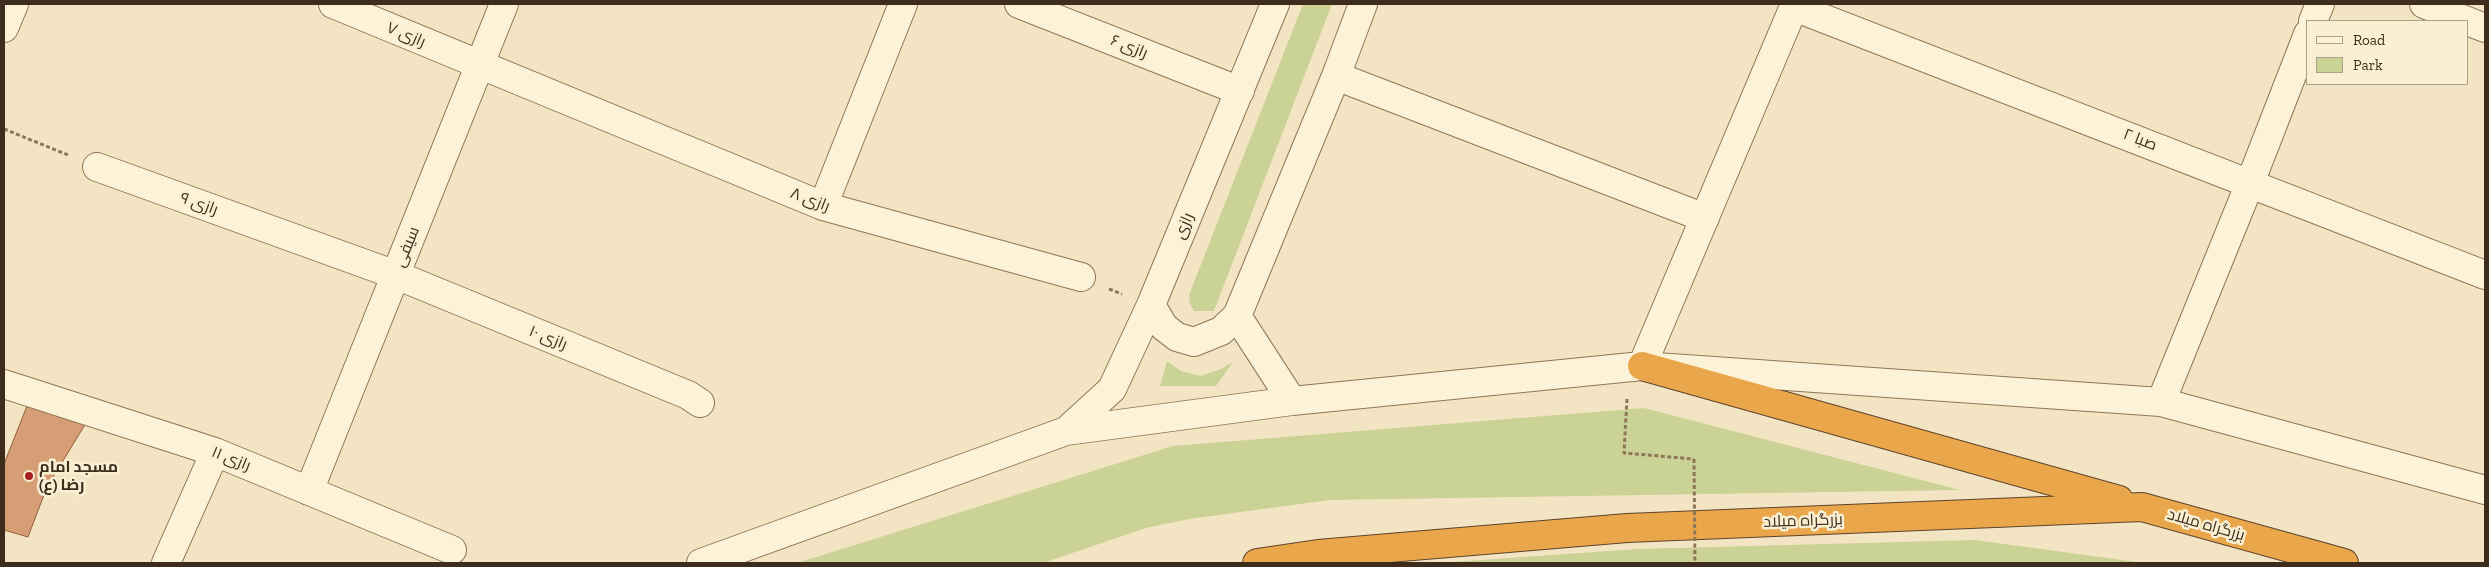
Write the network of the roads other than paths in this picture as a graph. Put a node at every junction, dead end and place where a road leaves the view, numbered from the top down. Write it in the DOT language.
graph roads {
  1 [pos="14,4"];
  2 [pos="333,4"];
  3 [pos="504,4"];
  4 [pos="903,4"];
  5 [pos="1019,4"];
  6 [pos="1275,4"];
  7 [pos="1363,4"];
  8 [pos="2320,4"];
  9 [pos="2424,4"];
  10 [pos="1794,5"];
  11 [pos="2313,20"];
  12 [pos="2465,20"];
  13 [pos="2469,22"];
  14 [pos="4,28"];
  15 [pos="2485,28"];
  16 [pos="2306,39"];
  17 [pos="480,65"];
  18 [pos="1336,76"];
  19 [pos="1240,91"];
  20 [pos="97,167"];
  21 [pos="2250,183"];
  22 [pos="823,206"];
  23 [pos="1705,218"];
  24 [pos="396,275"];
  25 [pos="2485,275"];
  26 [pos="1081,278"];
  27 [pos="1151,305"];
  28 [pos="1237,316"];
  29 [pos="1635,367"];
  30 [pos="4,384"];
  31 [pos="1292,401"];
  32 [pos="2161,402"];
  33 [pos="700,403"];
  34 [pos="1066,431"];
  35 [pos="215,452"];
  36 [pos="2485,490"];
  37 [pos="309,491"];
  38 [pos="2142,507"];
  39 [pos="452,550"];
  40 [pos="166,563"];
  41 [pos="701,563"];
  42 [pos="1257,563"];
  43 [pos="2344,563"];
  1 -- 14 [label="street"];
  2 -- 17 [label="street, رازی ۷"];
  3 -- 17 [label="street, سیفی"];
  4 -- 22 [label="street"];
  5 -- 19 [label="street, رازی ۶"];
  6 -- 19 [label="street, رازی"];
  7 -- 18 [label="street"];
  8 -- 11 [label="street"];
  9 -- 12 [label="street"];
  10 -- 21 [label="street, صبا ۲"];
  10 -- 23 [label="street"];
  13 -- 15 [label="street"];
  16 -- 21 [label="street"];
  17 -- 22 [label="street, رازی ۸"];
  17 -- 24 [label="street, سیفی"];
  18 -- 23 [label="street"];
  18 -- 28 [label="street"];
  19 -- 27 [label="street, رازی"];
  20 -- 24 [label="street, رازی ۹"];
  21 -- 25 [label="street, صبا ۲"];
  21 -- 32 [label="street"];
  22 -- 26 [label="street, رازی ۸"];
  23 -- 29 [label="street"];
  24 -- 33 [label="street, رازی ۱۰"];
  24 -- 37 [label="street, سیفی"];
  27 -- 28 [label="street"];
  27 -- 34 [label="street, رازی"];
  28 -- 31 [label="street"];
  29 -- 31 [label="street"];
  29 -- 32 [label="street"];
  29 -- 38 [label="highway"];
  30 -- 35 [label="street, رازی ۱۱"];
  31 -- 34 [label="street"];
  32 -- 36 [label="street"];
  34 -- 41 [label="street"];
  35 -- 37 [label="street, رازی ۱۱"];
  35 -- 40 [label="street"];
  37 -- 39 [label="street, رازی ۱۱"];
  38 -- 42 [label="highway, بزرگراه میلاد"];
  38 -- 43 [label="highway, بزرگراه میلاد"];
}
